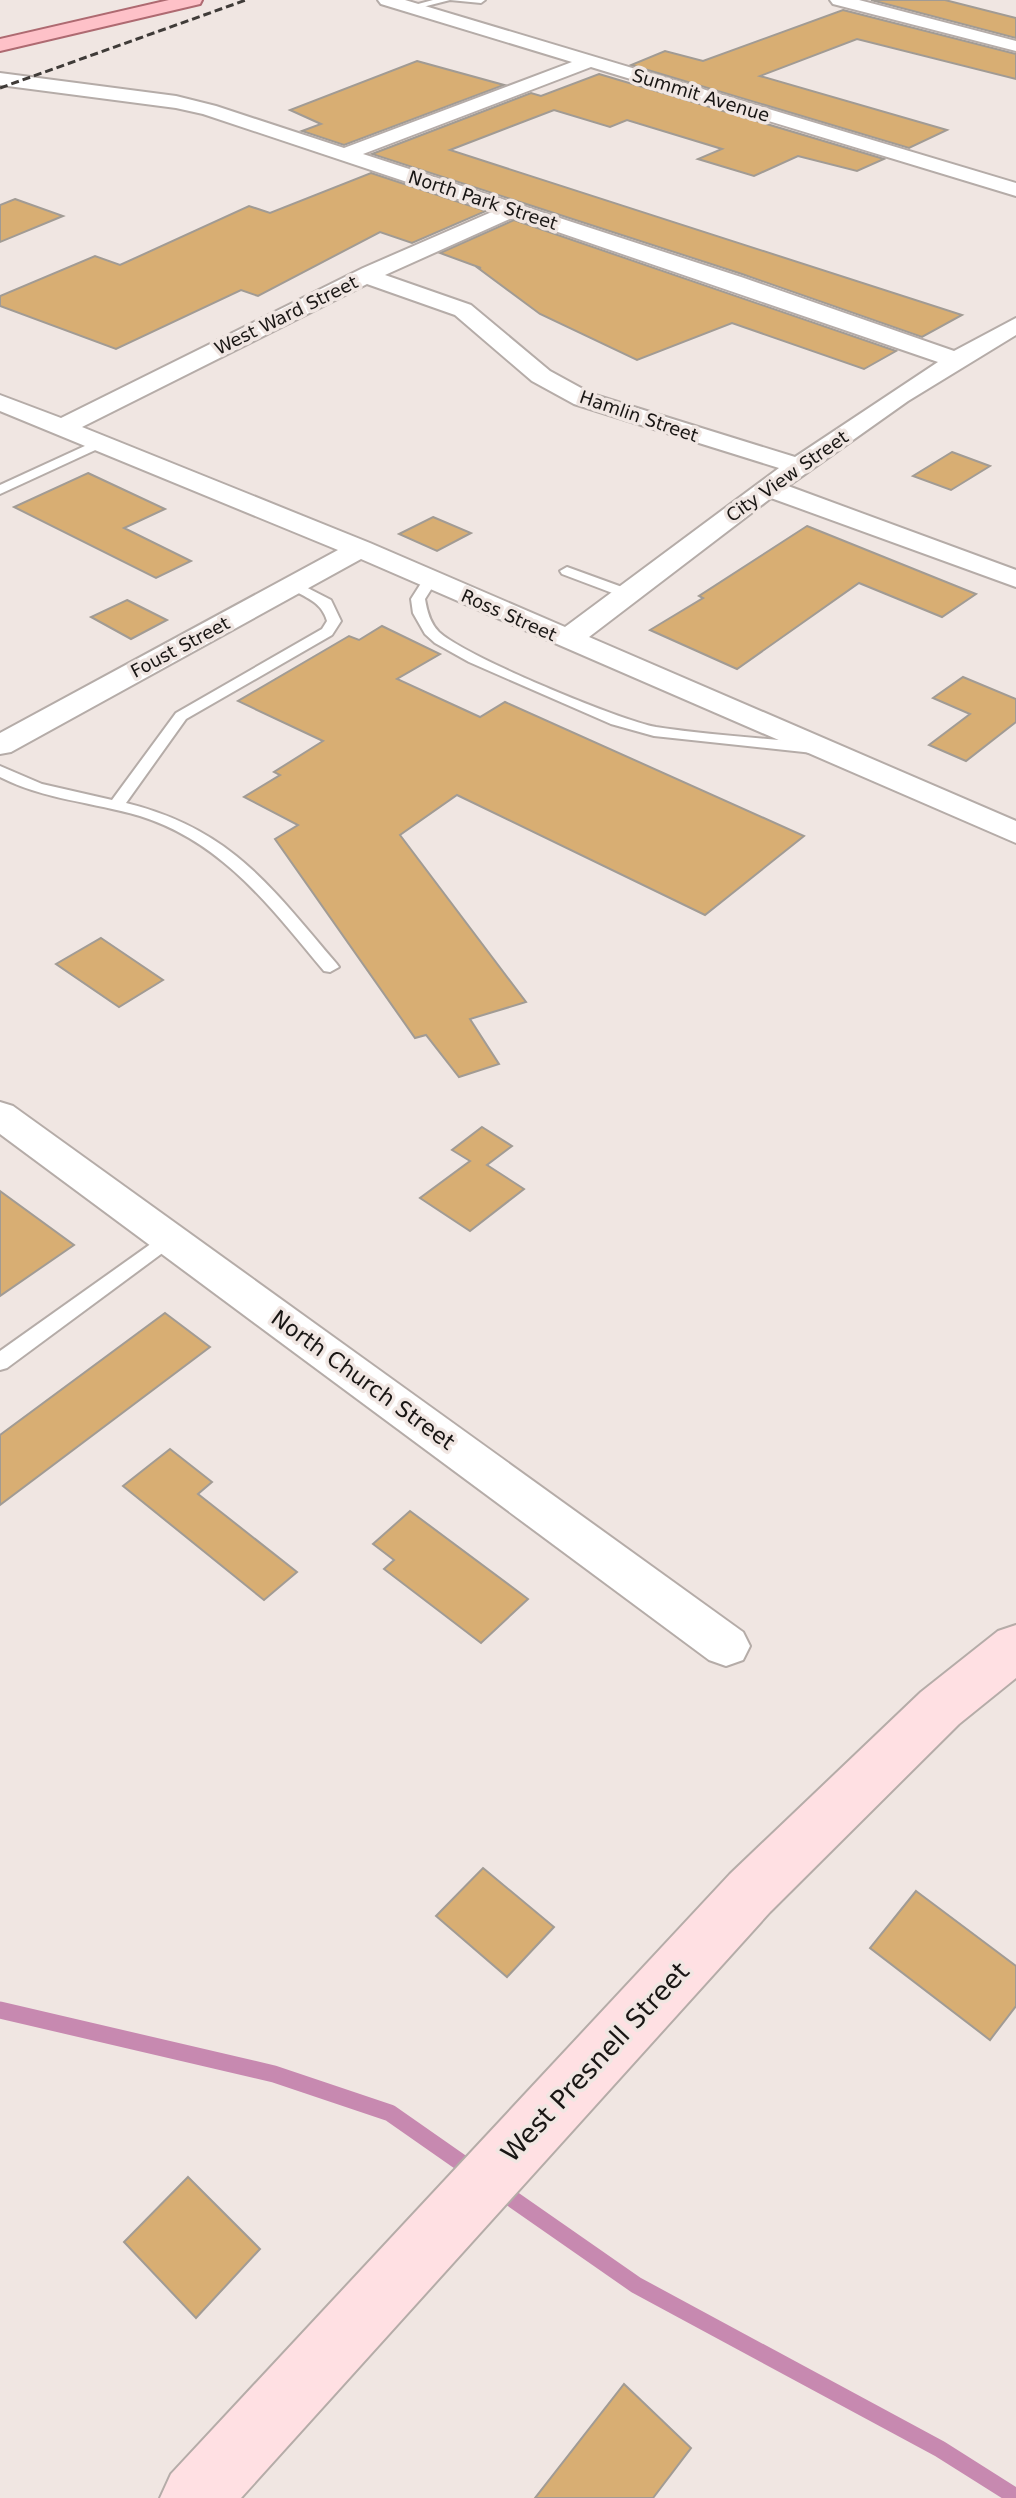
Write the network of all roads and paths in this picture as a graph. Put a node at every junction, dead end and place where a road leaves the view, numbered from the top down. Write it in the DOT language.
graph roads {
  1 [pos="193,0"];
  2 [pos="387,0"];
  3 [pos="446,0"];
  4 [pos="454,0"];
  5 [pos="481,0"];
  6 [pos="839,0"];
  7 [pos="411,7"];
  8 [pos="0,45"];
  9 [pos="1016,46"];
  10 [pos="591,61"];
  11 [pos="0,79"];
  12 [pos="345,154"];
  13 [pos="1016,190"];
  14 [pos="513,210"];
  15 [pos="366,276"];
  16 [pos="1016,325"];
  17 [pos="956,360"];
  18 [pos="0,402"];
  19 [pos="62,427"];
  20 [pos="100,443"];
  21 [pos="799,466"];
  22 [pos="769,487"];
  23 [pos="0,490"];
  24 [pos="360,549"];
  25 [pos="567,571"];
  26 [pos="1016,579"];
  27 [pos="430,580"];
  28 [pos="294,585"];
  29 [pos="628,594"];
  30 [pos="567,640"];
  31 [pos="0,745"];
  32 [pos="815,748"];
  33 [pos="0,771"];
  34 [pos="116,806"];
  35 [pos="1016,833"];
  36 [pos="330,967"];
  37 [pos="0,1115"];
  38 [pos="169,1238"];
  39 [pos="0,1362"];
  40 [pos="726,1646"];
  41 [pos="1016,1647"];
  42 [pos="195,2498"];
  1 -- 8 [label="main road"];
  2 -- 7 [label="street, Summit Avenue"];
  3 -- 7 [label="lane"];
  4 -- 5 [label="lane"];
  6 -- 9 [label="street"];
  7 -- 10 [label="street, Summit Avenue"];
  10 -- 12 [label="street"];
  10 -- 13 [label="street, Summit Avenue"];
  11 -- 12 [label="street, North Park Street"];
  12 -- 14 [label="street, North Park Street"];
  14 -- 15 [label="street, West Ward Street"];
  14 -- 17 [label="street, North Park Street"];
  15 -- 19 [label="street, West Ward Street"];
  15 -- 21 [label="street, Hamlin Street"];
  16 -- 17 [label="street, City View Street"];
  17 -- 21 [label="street, City View Street"];
  18 -- 19 [label="street, Ross Street"];
  19 -- 20 [label="street, Ross Street"];
  20 -- 23 [label="lane"];
  20 -- 24 [label="street, Ross Street"];
  21 -- 22 [label="street, City View Street"];
  22 -- 26 [label="street"];
  22 -- 29 [label="street, City View Street"];
  24 -- 27 [label="street, Ross Street"];
  24 -- 28 [label="street, Foust Street"];
  25 -- 29 [label="lane"];
  27 -- 30 [label="street, Ross Street"];
  27 -- 32 [label="lane"];
  28 -- 31 [label="street, Foust Street"];
  28 -- 34 [label="lane"];
  29 -- 30 [label="street, City View Street"];
  30 -- 32 [label="street, Ross Street"];
  32 -- 35 [label="street, Ross Street"];
  33 -- 34 [label="lane"];
  34 -- 36 [label="lane"];
  37 -- 38 [label="street, North Church Street"];
  38 -- 39 [label="lane"];
  38 -- 40 [label="street, North Church Street"];
  41 -- 42 [label="main road, West Presnell Street"];
}
